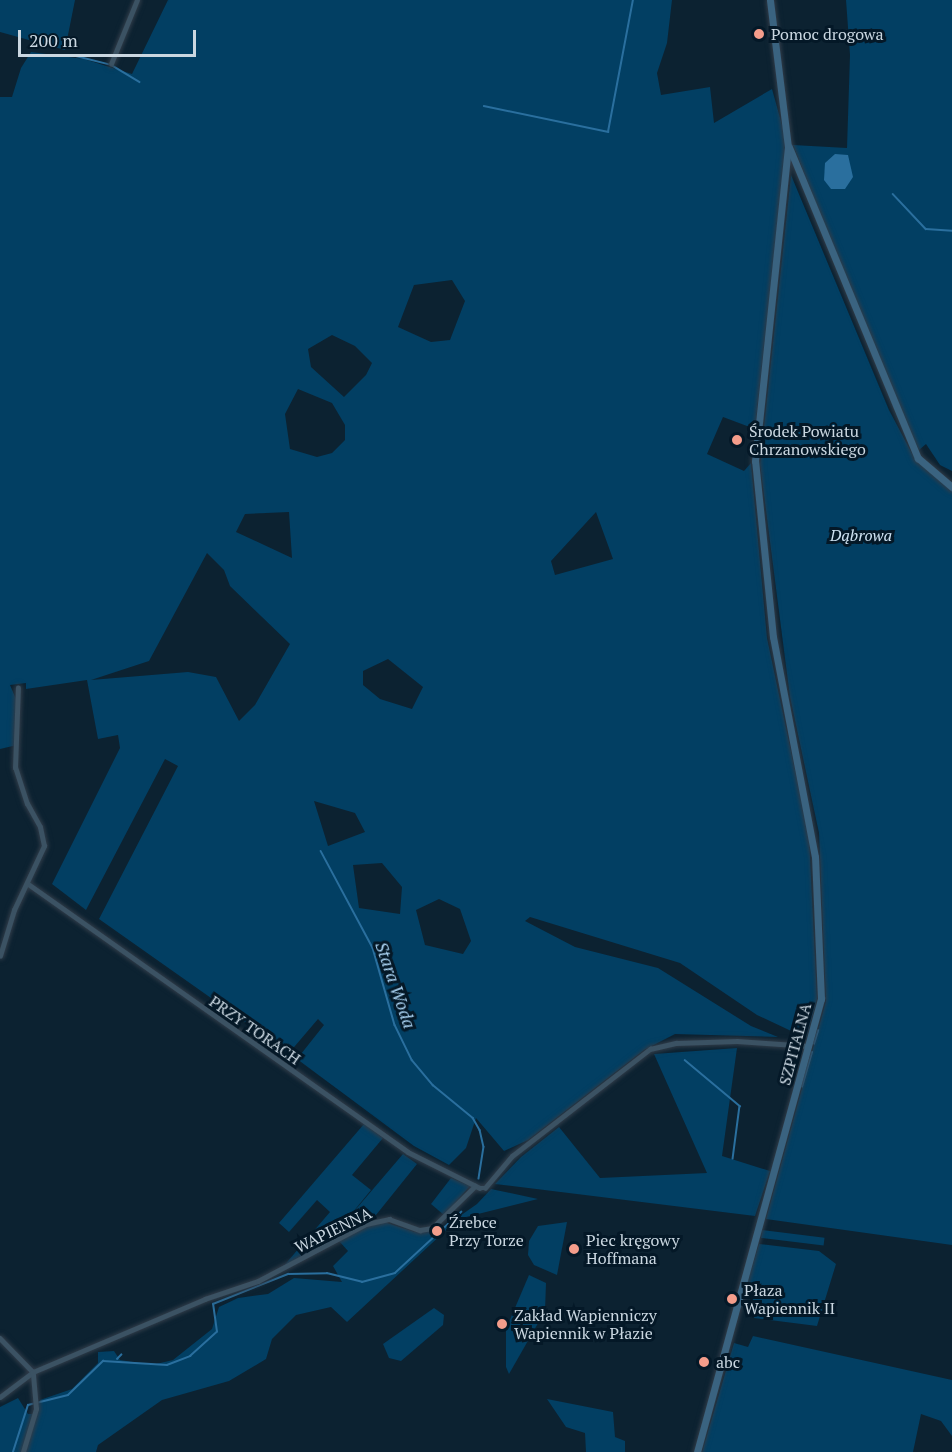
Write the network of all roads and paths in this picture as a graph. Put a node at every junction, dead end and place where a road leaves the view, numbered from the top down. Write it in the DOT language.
graph roads {
  1 [pos="137,0"];
  2 [pos="770,0"];
  3 [pos="111,64"];
  4 [pos="788,147"];
  5 [pos="952,487"];
  6 [pos="18,688"];
  7 [pos="27,883"];
  8 [pos="0,956"];
  9 [pos="809,1046"];
  10 [pos="475,1186"];
  11 [pos="0,1338"];
  12 [pos="33,1372"];
  13 [pos="0,1397"];
  14 [pos="23,1452"];
  15 [pos="697,1452"];
  1 -- 3 [label="street"];
  2 -- 4 [label="main road"];
  4 -- 5 [label="main road"];
  4 -- 9 [label="main road, SZPITALNA"];
  6 -- 7 [label="street"];
  7 -- 8 [label="street"];
  7 -- 10 [label="street, PRZY TORACH"];
  9 -- 10 [label="street, WAPIENNA"];
  9 -- 15 [label="main road, SZPITALNA"];
  10 -- 12 [label="street, WAPIENNA"];
  11 -- 12 [label="street"];
  12 -- 13 [label="street, WAPIENNA"];
  12 -- 14 [label="street"];
}
